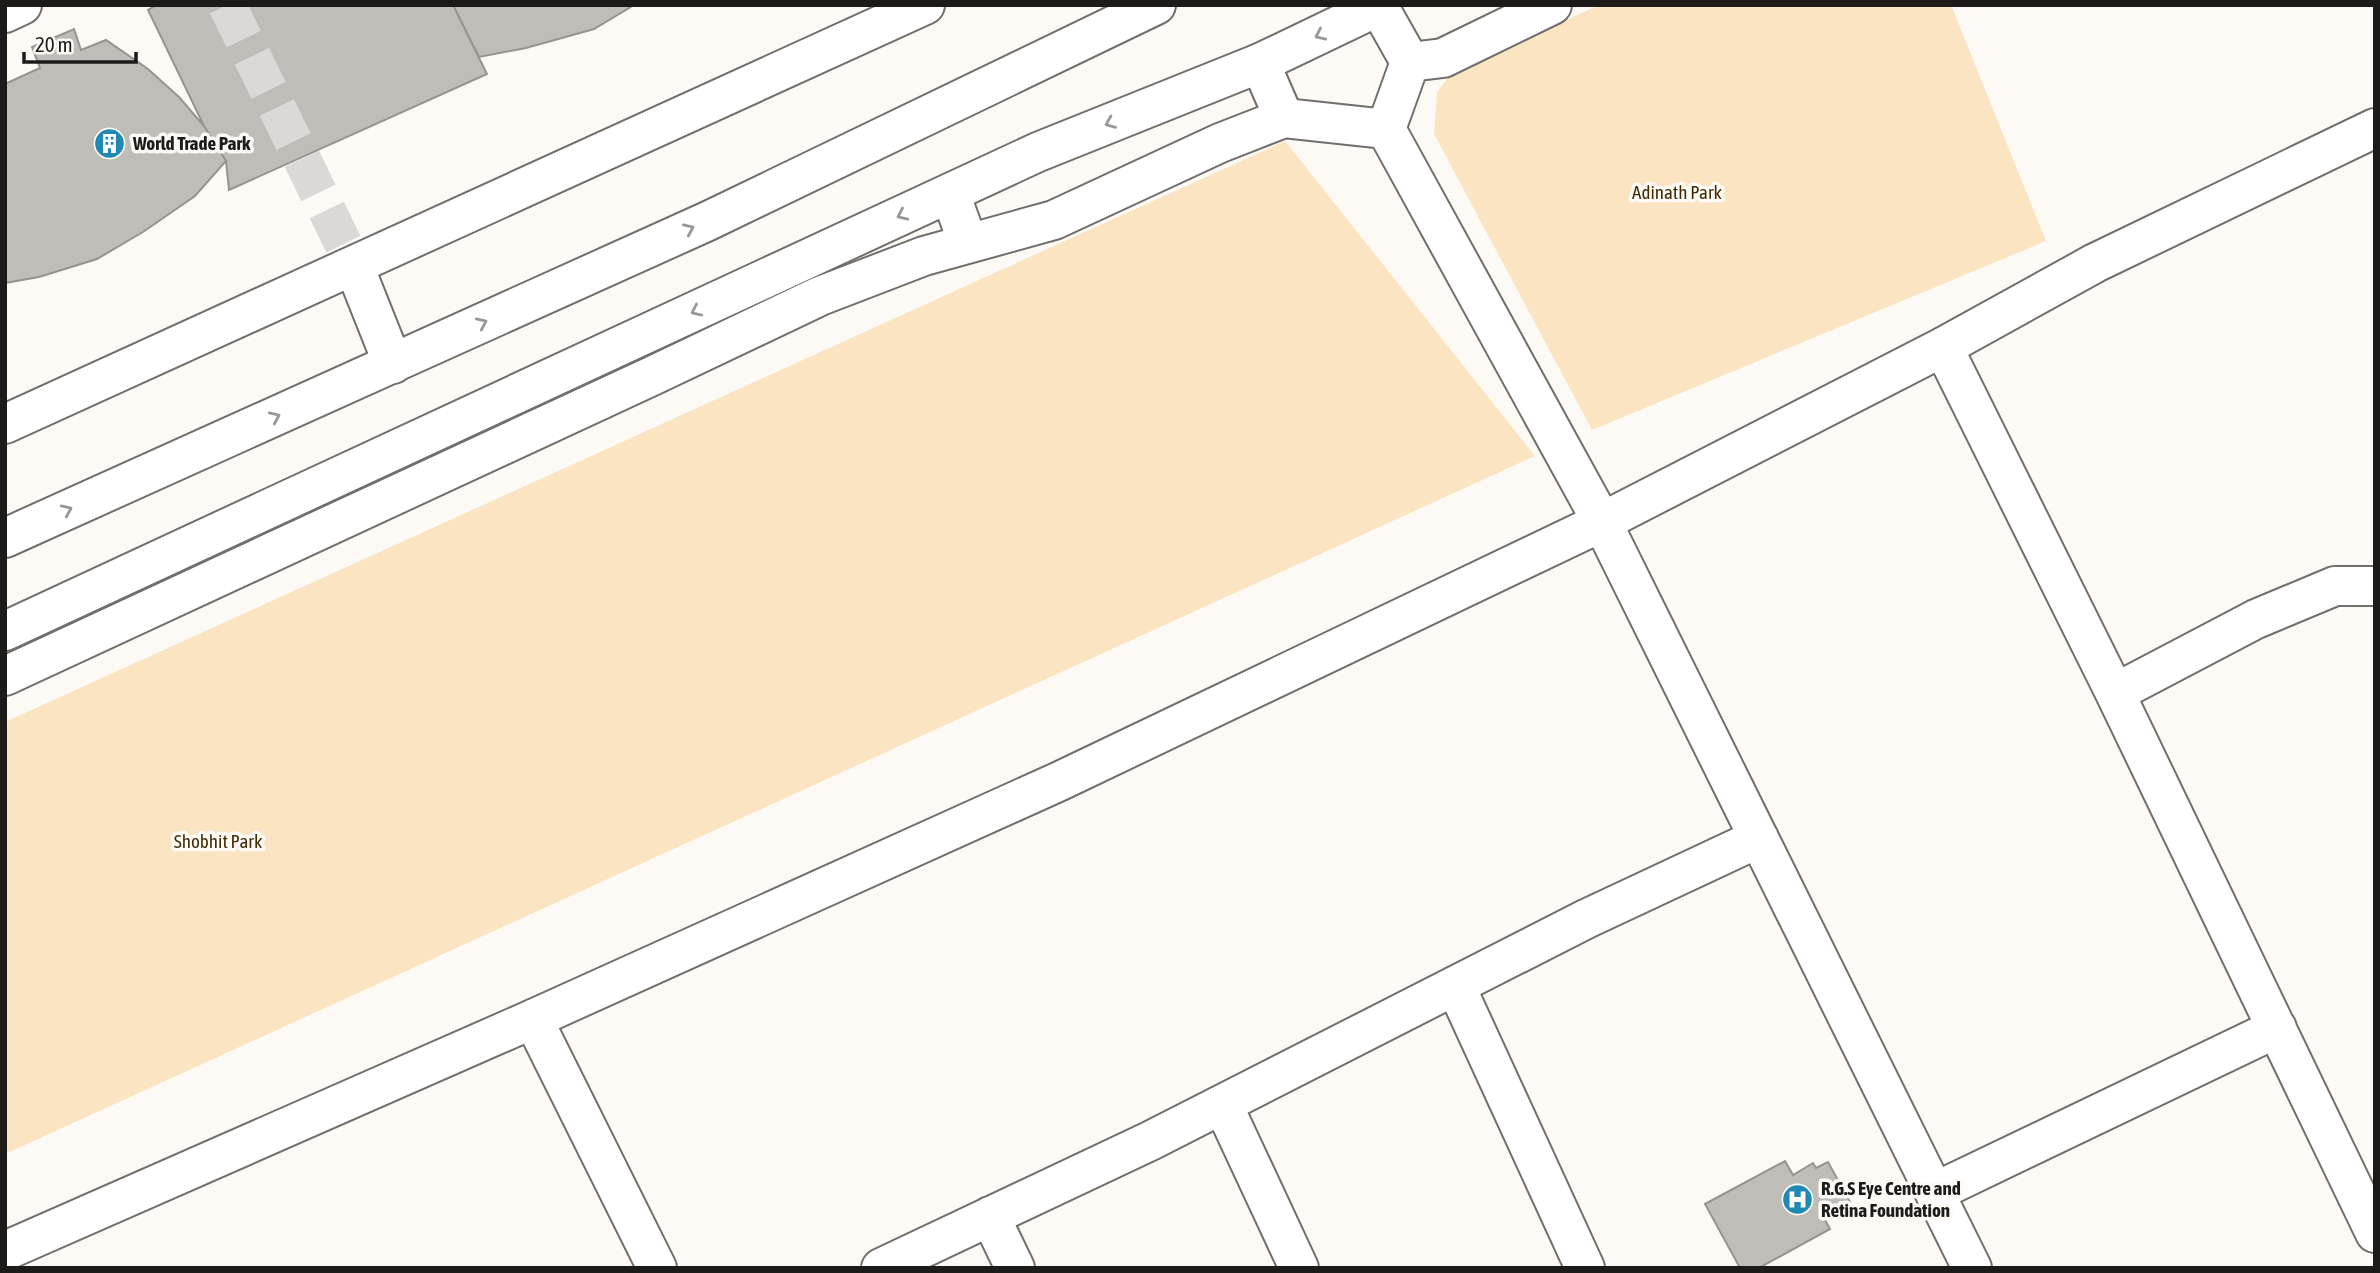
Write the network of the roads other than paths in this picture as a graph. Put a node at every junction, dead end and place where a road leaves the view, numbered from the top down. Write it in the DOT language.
graph roads {
  1 [pos="22,5"];
  2 [pos="925,5"];
  3 [pos="1156,5"];
  4 [pos="1552,5"];
  5 [pos="1380,6"];
  6 [pos="5,13"];
  7 [pos="1410,62"];
  8 [pos="1260,63"];
  9 [pos="1284,118"];
  10 [pos="2375,128"];
  11 [pos="1386,129"];
  12 [pos="950,193"];
  13 [pos="968,243"];
  14 [pos="354,266"];
  15 [pos="1943,347"];
  16 [pos="393,364"];
  17 [pos="5,424"];
  18 [pos="1602,522"];
  19 [pos="5,538"];
  20 [pos="2375,586"];
  21 [pos="5,631"];
  22 [pos="5,676"];
  23 [pos="2115,693"];
  24 [pos="1759,838"];
  25 [pos="1456,987"];
  26 [pos="533,1019"];
  27 [pos="2277,1028"];
  28 [pos="1223,1105"];
  29 [pos="1935,1192"];
  30 [pos="990,1216"];
  31 [pos="2375,1233"];
  32 [pos="5,1251"];
  33 [pos="657,1268"];
  34 [pos="881,1268"];
  35 [pos="1015,1268"];
  36 [pos="1299,1268"];
  37 [pos="1585,1268"];
  38 [pos="1972,1268"];
  1 -- 6 [label="street"];
  2 -- 14 [label="street"];
  16 -- 3 [label="street, one-way"];
  4 -- 7 [label="street"];
  5 -- 7 [label="street"];
  5 -- 8 [label="street, one-way"];
  7 -- 11 [label="street"];
  8 -- 9 [label="street"];
  8 -- 12 [label="street, one-way"];
  9 -- 11 [label="street"];
  9 -- 13 [label="street"];
  10 -- 15 [label="street"];
  11 -- 18 [label="street"];
  12 -- 13 [label="street"];
  12 -- 21 [label="street, one-way"];
  13 -- 22 [label="street"];
  14 -- 16 [label="street"];
  14 -- 17 [label="street"];
  15 -- 18 [label="street"];
  15 -- 23 [label="street"];
  19 -- 16 [label="street, one-way"];
  18 -- 24 [label="street"];
  18 -- 26 [label="street"];
  20 -- 23 [label="street"];
  23 -- 27 [label="street"];
  24 -- 25 [label="street"];
  24 -- 29 [label="street"];
  25 -- 28 [label="street"];
  25 -- 37 [label="street"];
  26 -- 32 [label="street"];
  26 -- 33 [label="street"];
  27 -- 29 [label="street"];
  27 -- 31 [label="street"];
  28 -- 30 [label="street"];
  28 -- 36 [label="street"];
  29 -- 38 [label="street"];
  30 -- 34 [label="street"];
  30 -- 35 [label="street"];
}
